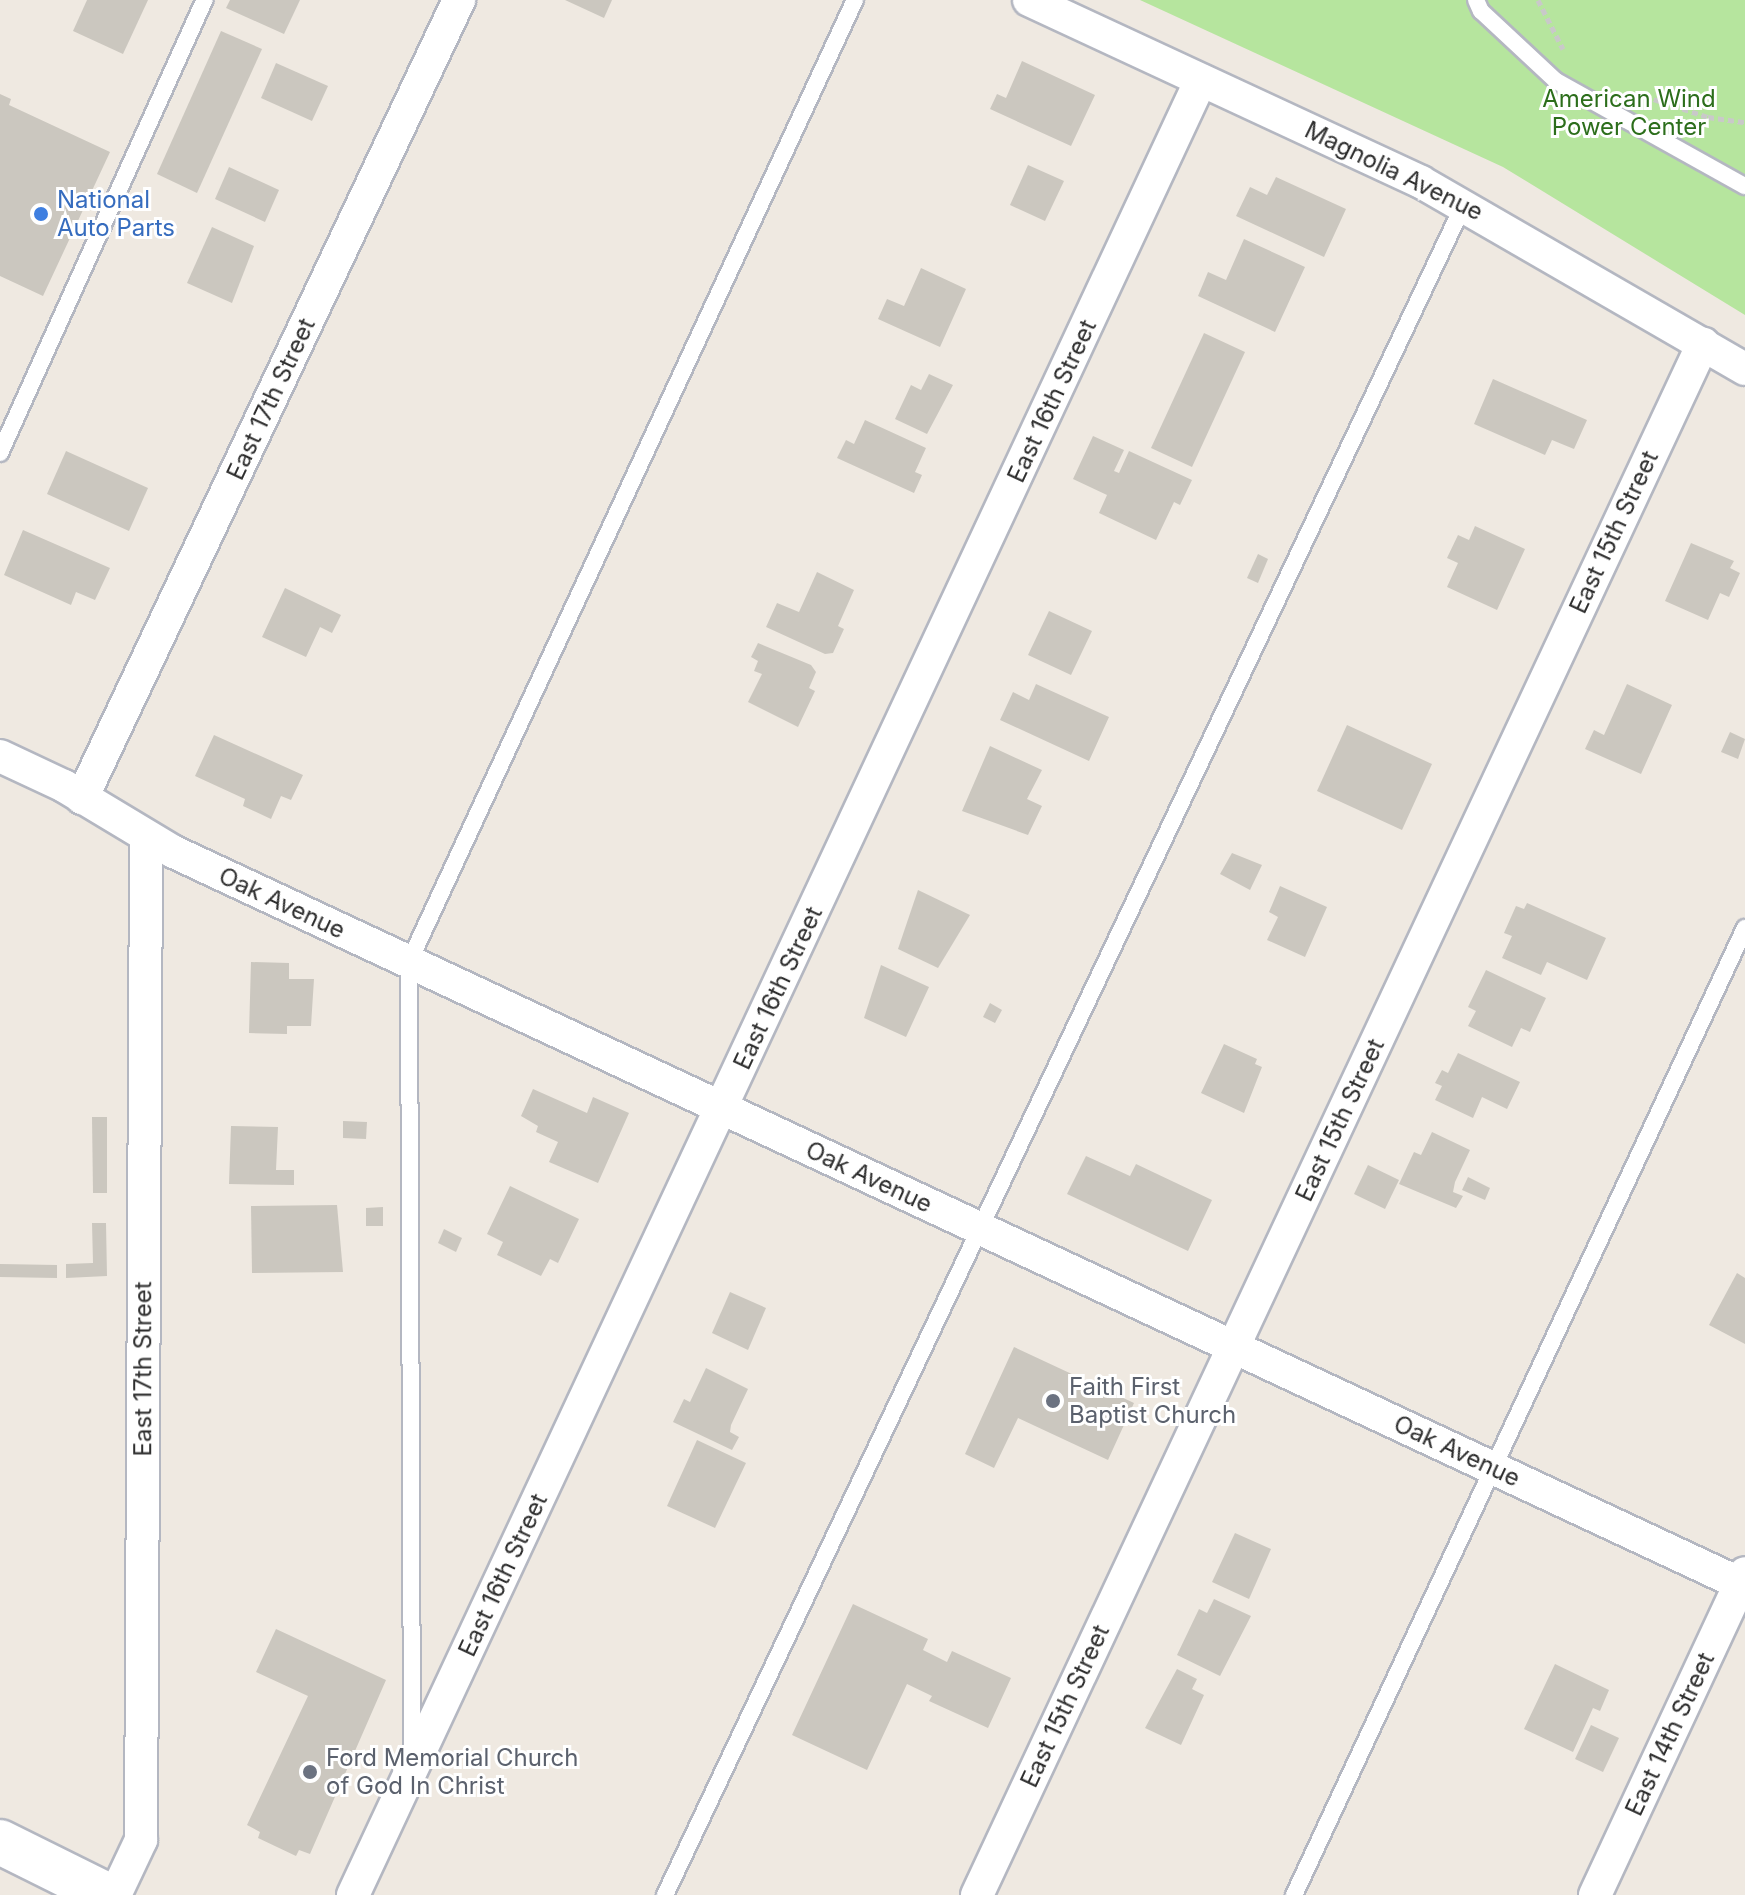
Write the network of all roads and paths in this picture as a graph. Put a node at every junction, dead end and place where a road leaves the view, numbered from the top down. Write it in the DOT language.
graph roads {
  1 [pos="205,0"];
  2 [pos="459,0"];
  3 [pos="855,0"];
  4 [pos="1029,0"];
  5 [pos="1476,0"];
  6 [pos="1538,0"];
  7 [pos="1567,55"];
  8 [pos="1201,80"];
  9 [pos="1623,87"];
  10 [pos="1745,122"];
  11 [pos="1745,186"];
  12 [pos="1464,204"];
  13 [pos="1703,344"];
  14 [pos="1745,369"];
  15 [pos="0,453"];
  16 [pos="0,756"];
  17 [pos="82,798"];
  18 [pos="146,837"];
  19 [pos="1745,928"];
  20 [pos="409,962"];
  21 [pos="722,1108"];
  22 [pos="978,1228"];
  23 [pos="1234,1347"];
  24 [pos="1494,1468"];
  25 [pos="1743,1581"];
  26 [pos="412,1770"];
  27 [pos="0,1842"];
  28 [pos="107,1895"];
  29 [pos="115,1895"];
  30 [pos="353,1895"];
  31 [pos="665,1895"];
  32 [pos="977,1895"];
  33 [pos="1294,1895"];
  34 [pos="1595,1895"];
  1 -- 15 [label="lane"];
  2 -- 17 [label="street, East 17th Street"];
  3 -- 20 [label="lane"];
  4 -- 8 [label="street, Magnolia Avenue"];
  5 -- 11 [label="lane"];
  6 -- 7 [label="path"];
  8 -- 12 [label="street, Magnolia Avenue"];
  8 -- 21 [label="street, East 16th Street"];
  9 -- 10 [label="path"];
  12 -- 13 [label="street, Magnolia Avenue"];
  12 -- 22 [label="lane"];
  13 -- 14 [label="street, Magnolia Avenue"];
  13 -- 23 [label="street, East 15th Street"];
  16 -- 17 [label="street, Oak Avenue"];
  17 -- 18 [label="street, Oak Avenue"];
  18 -- 20 [label="street, Oak Avenue"];
  18 -- 29 [label="street, East 17th Street"];
  19 -- 24 [label="lane"];
  20 -- 21 [label="street, Oak Avenue"];
  20 -- 26 [label="lane"];
  21 -- 22 [label="street, Oak Avenue"];
  21 -- 26 [label="street, East 16th Street"];
  22 -- 23 [label="street, Oak Avenue"];
  22 -- 31 [label="lane"];
  23 -- 24 [label="street, Oak Avenue"];
  23 -- 32 [label="street, East 15th Street"];
  24 -- 25 [label="street, Oak Avenue"];
  24 -- 33 [label="lane"];
  25 -- 34 [label="street, East 14th Street"];
  26 -- 30 [label="street, East 16th Street"];
  27 -- 28 [label="main road"];
}
